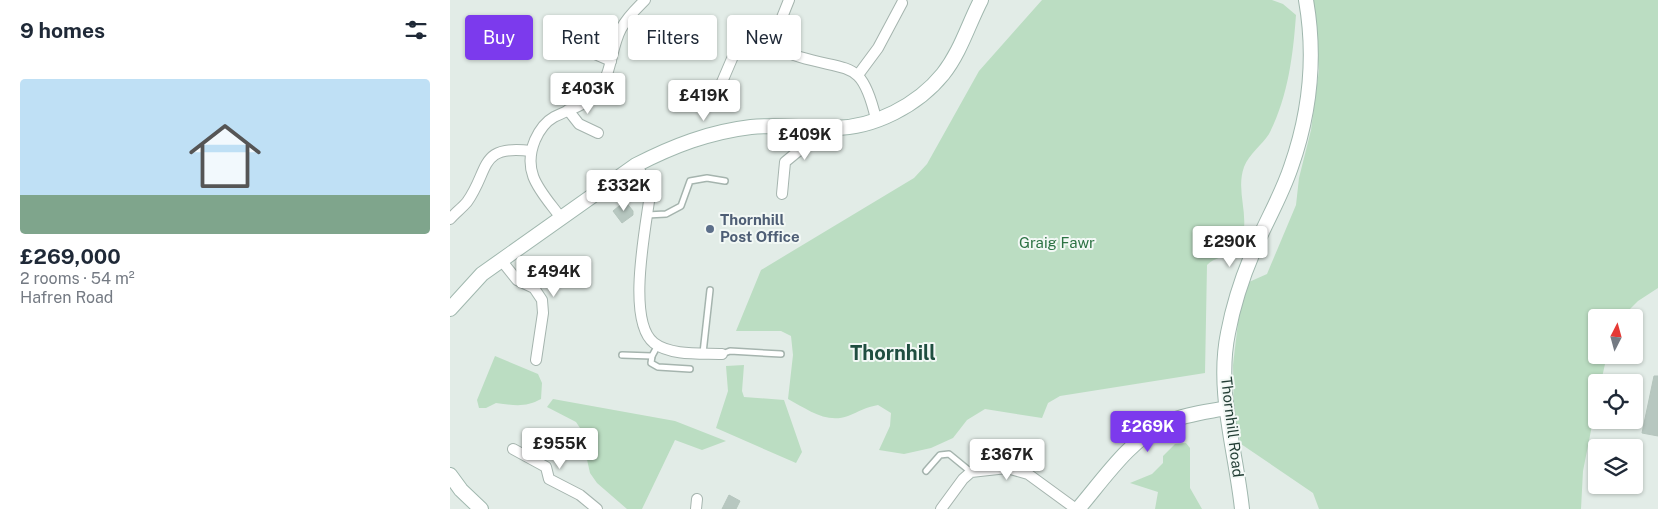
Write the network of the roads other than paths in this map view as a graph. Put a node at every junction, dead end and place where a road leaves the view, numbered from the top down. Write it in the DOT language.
graph roads {
  1 [pos="645,0"];
  2 [pos="789,0"];
  3 [pos="980,0"];
  4 [pos="1306,0"];
  5 [pos="902,4"];
  6 [pos="783,15"];
  7 [pos="801,57"];
  8 [pos="731,60"];
  9 [pos="611,61"];
  10 [pos="858,75"];
  11 [pos="722,82"];
  12 [pos="568,110"];
  13 [pos="876,119"];
  14 [pos="817,128"];
  15 [pos="598,133"];
  16 [pos="530,151"];
  17 [pos="636,165"];
  18 [pos="725,181"];
  19 [pos="782,194"];
  20 [pos="647,215"];
  21 [pos="561,218"];
  22 [pos="450,219"];
  23 [pos="500,260"];
  24 [pos="710,290"];
  25 [pos="450,309"];
  26 [pos="659,345"];
  27 [pos="703,353"];
  28 [pos="722,354"];
  29 [pos="781,354"];
  30 [pos="622,355"];
  31 [pos="652,356"];
  32 [pos="536,360"];
  33 [pos="690,369"];
  34 [pos="1227,408"];
  35 [pos="513,449"];
  36 [pos="926,471"];
  37 [pos="971,472"];
  38 [pos="450,475"];
  39 [pos="945,508"];
  40 [pos="481,509"];
  41 [pos="597,509"];
  42 [pos="1077,509"];
  43 [pos="1242,509"];
  1 -- 9 [label="street"];
  2 -- 6 [label="street"];
  3 -- 13 [label="street"];
  4 -- 34 [label="street, Thornhill Road"];
  5 -- 10 [label="street"];
  7 -- 10 [label="street"];
  8 -- 11 [label="street"];
  9 -- 12 [label="street"];
  10 -- 13 [label="street"];
  12 -- 15 [label="street"];
  12 -- 16 [label="street"];
  13 -- 14 [label="street"];
  14 -- 17 [label="street"];
  14 -- 19 [label="street"];
  16 -- 21 [label="street"];
  16 -- 22 [label="street"];
  17 -- 20 [label="street"];
  17 -- 21 [label="street"];
  18 -- 20 [label="lane"];
  20 -- 26 [label="street"];
  21 -- 23 [label="street"];
  23 -- 25 [label="street"];
  23 -- 32 [label="street"];
  24 -- 27 [label="lane"];
  26 -- 27 [label="street"];
  26 -- 31 [label="lane"];
  27 -- 28 [label="street"];
  28 -- 29 [label="lane"];
  30 -- 31 [label="lane"];
  31 -- 33 [label="lane"];
  34 -- 42 [label="street"];
  34 -- 43 [label="street, Thornhill Road"];
  35 -- 41 [label="street"];
  36 -- 37 [label="lane"];
  37 -- 39 [label="street"];
  37 -- 42 [label="street"];
  38 -- 40 [label="street"];
}
